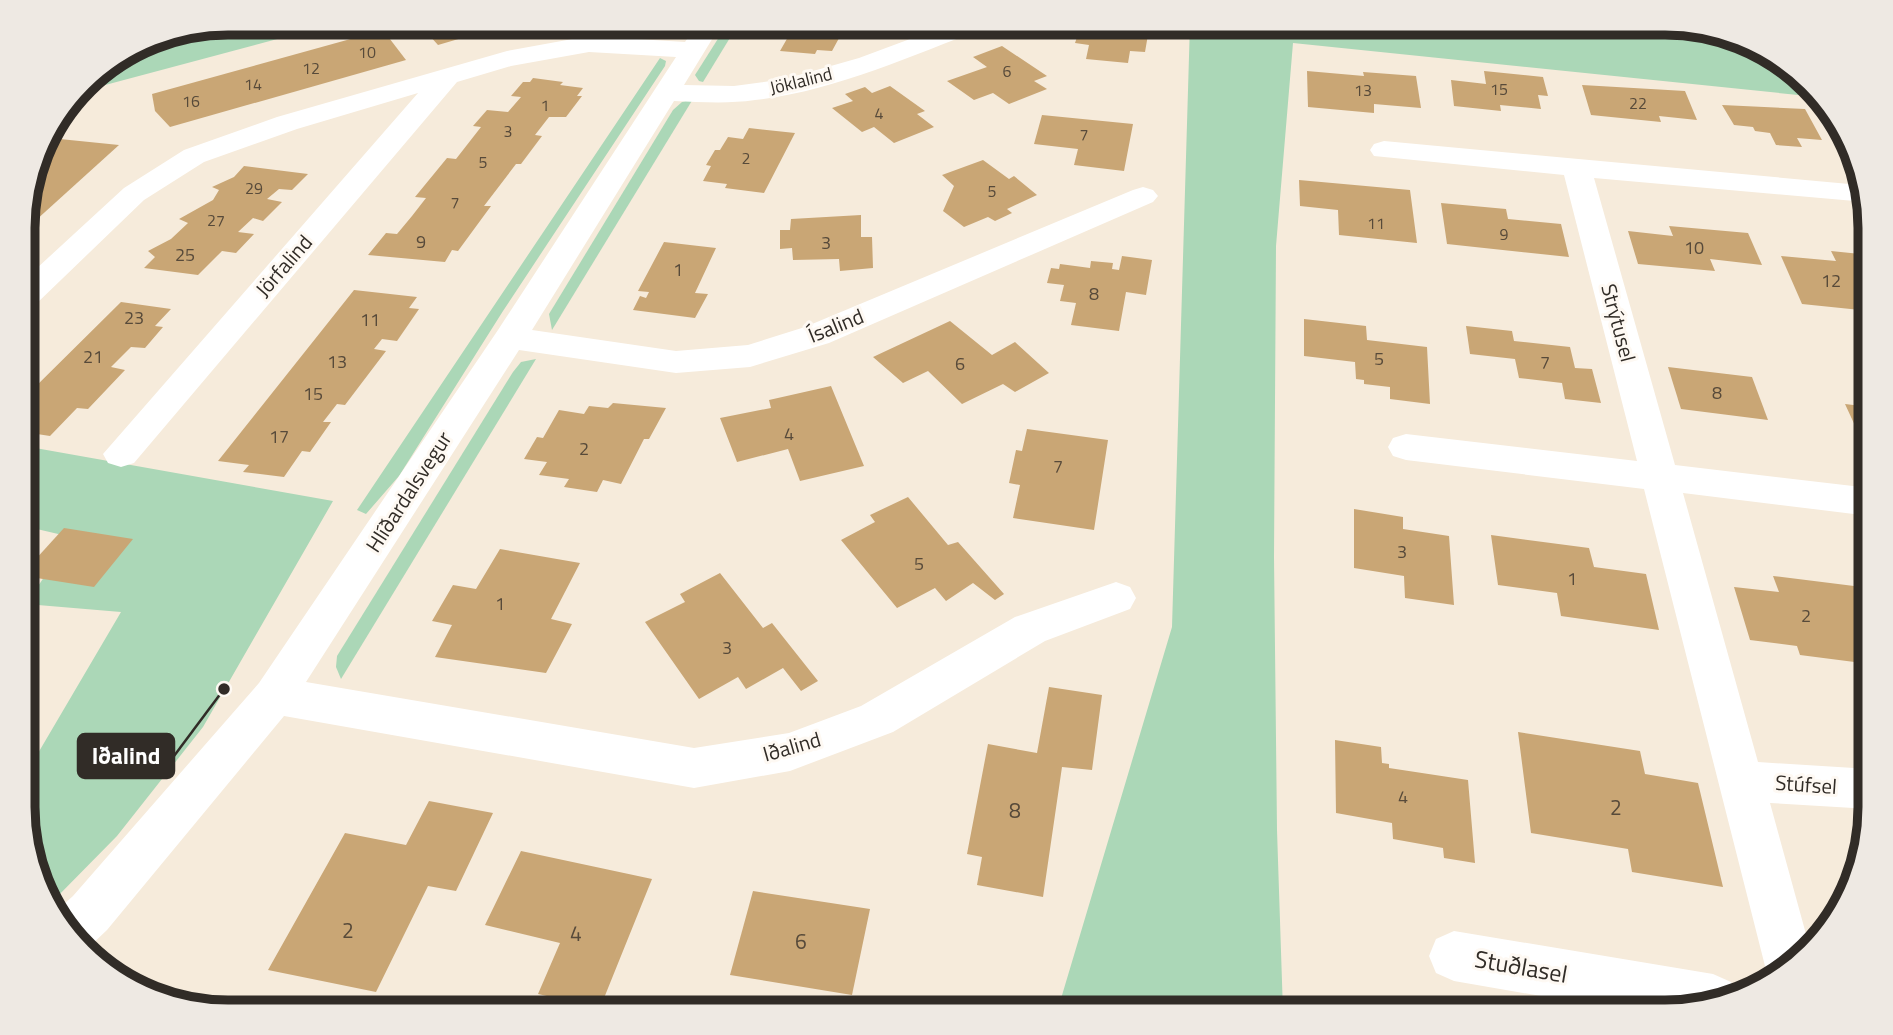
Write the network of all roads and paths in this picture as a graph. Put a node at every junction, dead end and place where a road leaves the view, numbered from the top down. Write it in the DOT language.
graph roads {
  1 [pos="921,35"];
  2 [pos="701,37"];
  3 [pos="447,77"];
  4 [pos="666,93"];
  5 [pos="1384,150"];
  6 [pos="1577,168"];
  7 [pos="1855,193"];
  8 [pos="1143,197"];
  9 [pos="35,288"];
  10 [pos="510,338"];
  11 [pos="1406,447"];
  12 [pos="121,454"];
  13 [pos="1659,477"];
  14 [pos="1858,501"];
  15 [pos="1116,597"];
  16 [pos="274,696"];
  17 [pos="1742,781"];
  18 [pos="1858,788"];
  19 [pos="76,925"];
  20 [pos="1787,955"];
  21 [pos="1454,956"];
  22 [pos="1696,997"];
  1 -- 4 [label="street, Jöklalind"];
  2 -- 3 [label="street"];
  2 -- 4 [label="street, Hlíðardalsvegur"];
  3 -- 9 [label="street"];
  3 -- 12 [label="street, Jörfalind"];
  4 -- 10 [label="street, Hlíðardalsvegur"];
  5 -- 6 [label="street"];
  6 -- 7 [label="street"];
  6 -- 13 [label="street, Strýtusel"];
  8 -- 10 [label="street, Ísalind"];
  10 -- 16 [label="street, Hlíðardalsvegur"];
  11 -- 13 [label="street"];
  13 -- 14 [label="street"];
  13 -- 17 [label="street, Strýtusel"];
  15 -- 16 [label="street, Iðalind"];
  16 -- 19 [label="street, Hlíðardalsvegur"];
  17 -- 18 [label="street, Stúfsel"];
  17 -- 20 [label="street"];
  21 -- 22 [label="street, Stuðlasel"];
}
